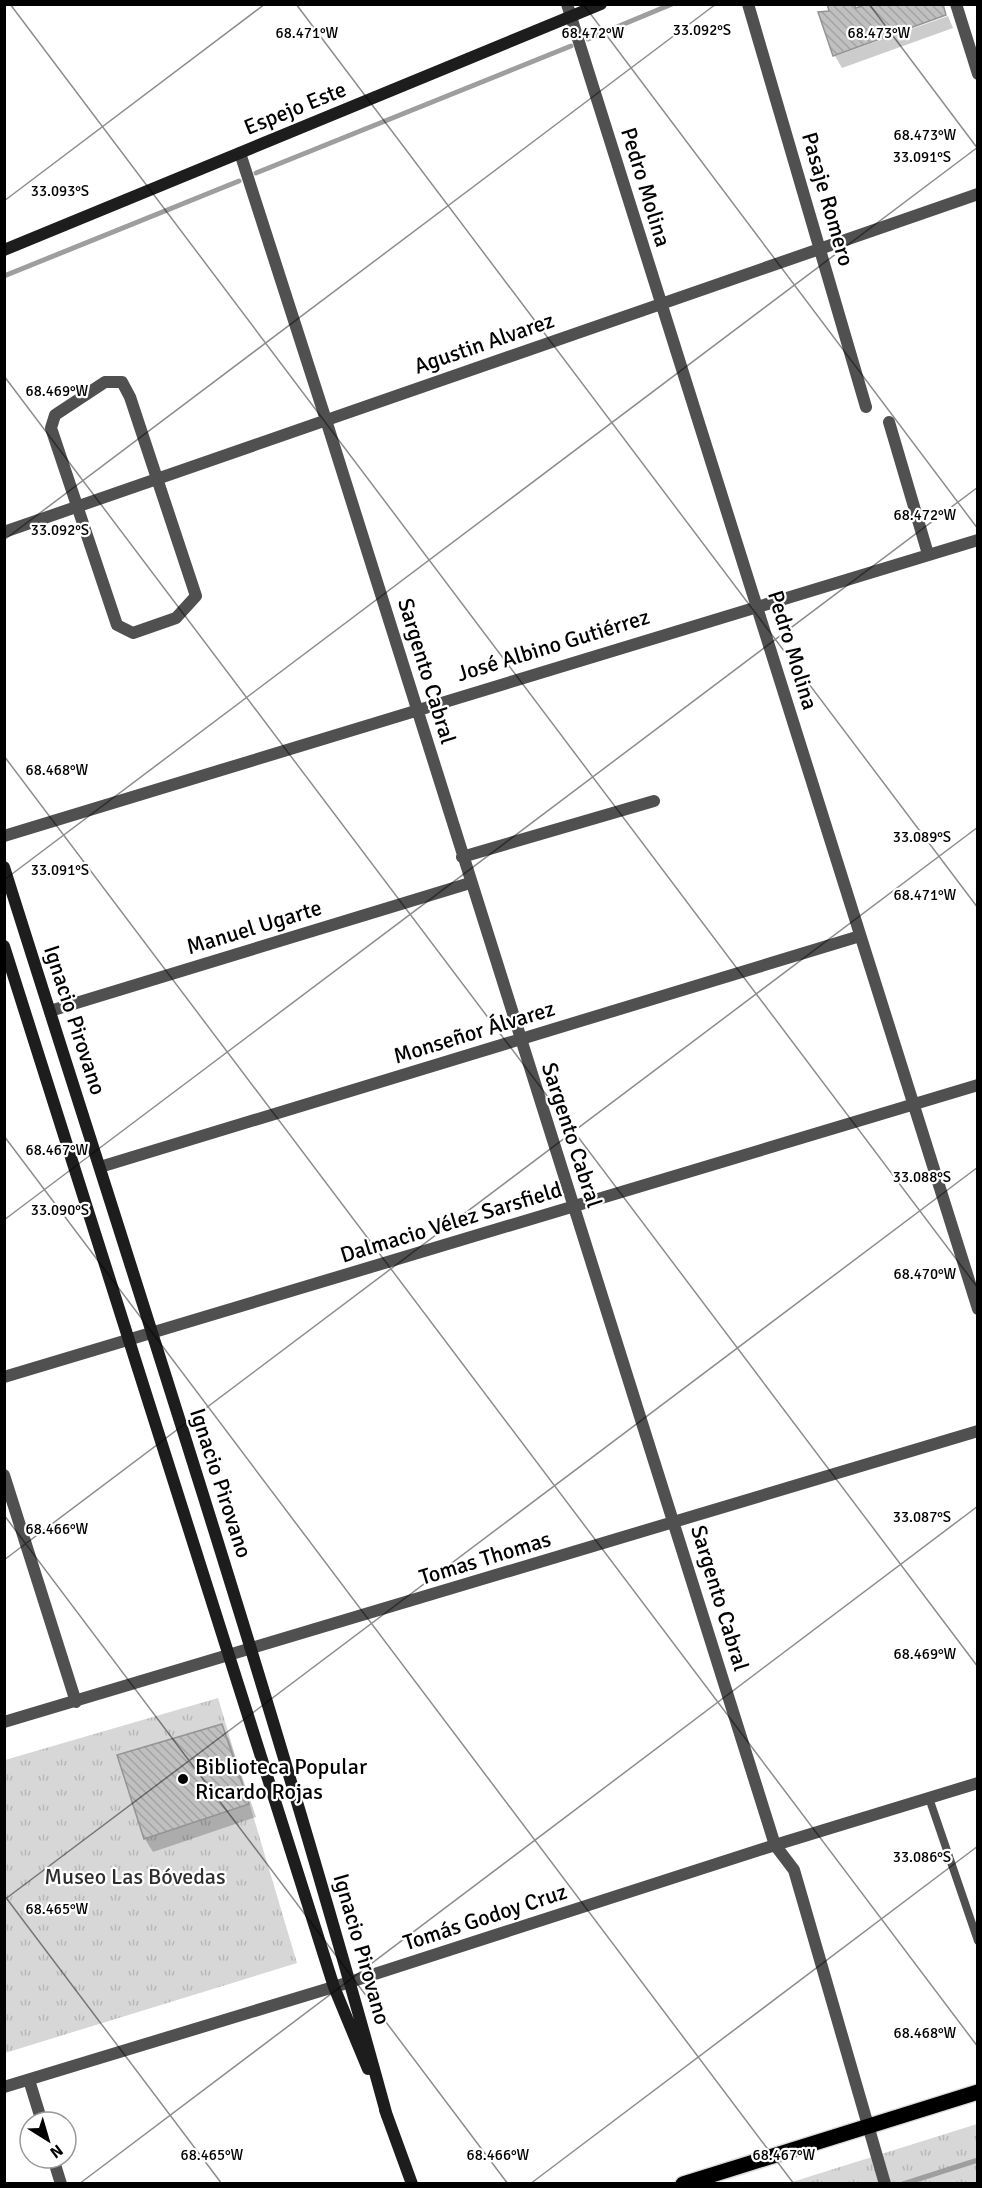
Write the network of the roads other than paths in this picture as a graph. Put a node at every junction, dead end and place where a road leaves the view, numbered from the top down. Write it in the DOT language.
graph roads {
  1 [pos="601,4"];
  2 [pos="748,4"];
  3 [pos="956,4"];
  4 [pos="569,11"];
  5 [pos="978,74"];
  6 [pos="240,153"];
  7 [pos="978,194"];
  8 [pos="820,248"];
  9 [pos="4,250"];
  10 [pos="660,304"];
  11 [pos="866,406"];
  12 [pos="326,420"];
  13 [pos="890,422"];
  14 [pos="158,479"];
  15 [pos="78,506"];
  16 [pos="4,532"];
  17 [pos="978,540"];
  18 [pos="928,554"];
  19 [pos="757,605"];
  20 [pos="417,709"];
  21 [pos="654,801"];
  22 [pos="4,836"];
  23 [pos="462,857"];
  24 [pos="4,867"];
  25 [pos="470,883"];
  26 [pos="860,936"];
  27 [pos="4,946"];
  28 [pos="50,1011"];
  29 [pos="520,1040"];
  30 [pos="978,1085"];
  31 [pos="913,1105"];
  32 [pos="100,1167"];
  33 [pos="573,1207"];
  34 [pos="978,1309"];
  35 [pos="152,1334"];
  36 [pos="129,1340"];
  37 [pos="4,1377"];
  38 [pos="978,1431"];
  39 [pos="4,1475"];
  40 [pos="675,1523"];
  41 [pos="252,1650"];
  42 [pos="229,1657"];
  43 [pos="76,1702"];
  44 [pos="4,1722"];
  45 [pos="978,1783"];
  46 [pos="929,1798"];
  47 [pos="775,1845"];
  48 [pos="978,1941"];
  49 [pos="350,1982"];
  50 [pos="334,1987"];
  51 [pos="29,2080"];
  52 [pos="4,2088"];
  53 [pos="978,2092"];
  54 [pos="38,2110"];
  55 [pos="387,2116"];
  56 [pos="869,2126"];
  57 [pos="412,2184"];
  58 [pos="683,2184"];
  59 [pos="885,2184"];
  1 -- 4 [label="street, Espejo Este"];
  2 -- 8 [label="street, Pasaje Romero"];
  3 -- 5 [label="street"];
  4 -- 6 [label="street, Espejo Este"];
  4 -- 10 [label="street, Pedro Molina"];
  6 -- 9 [label="street, Espejo Este"];
  6 -- 12 [label="street, Sargento Cabral"];
  7 -- 8 [label="street, Agustin Alvarez"];
  8 -- 10 [label="street, Agustin Alvarez"];
  8 -- 11 [label="street, Pasaje Romero"];
  10 -- 12 [label="street, Agustin Alvarez"];
  10 -- 19 [label="street, Pedro Molina"];
  12 -- 14 [label="street, Agustin Alvarez"];
  12 -- 20 [label="street, Sargento Cabral"];
  13 -- 18 [label="street"];
  14 -- 15 [label="street, Agustin Alvarez"];
  14 -- 15 [label="street"];
  14 -- 15 [label="street"];
  15 -- 16 [label="street, Agustin Alvarez"];
  17 -- 18 [label="street, José Albino Gutiérrez"];
  18 -- 19 [label="street, José Albino Gutiérrez"];
  19 -- 20 [label="street, José Albino Gutiérrez"];
  19 -- 26 [label="street, Pedro Molina"];
  20 -- 22 [label="street, José Albino Gutiérrez"];
  20 -- 23 [label="street, Sargento Cabral"];
  21 -- 23 [label="street"];
  23 -- 25 [label="street, Sargento Cabral"];
  24 -- 28 [label="street, Ignacio Pirovano"];
  25 -- 28 [label="street, Manuel Ugarte"];
  25 -- 29 [label="street, Sargento Cabral"];
  26 -- 29 [label="street, Monseñor Álvarez"];
  26 -- 31 [label="street, Pedro Molina"];
  27 -- 36 [label="street, Ignacio Pirovano"];
  28 -- 32 [label="street, Ignacio Pirovano"];
  29 -- 32 [label="street, Monseñor Álvarez"];
  29 -- 33 [label="street, Sargento Cabral"];
  30 -- 31 [label="street, Dalmacio Vélez Sarsfield"];
  31 -- 33 [label="street, Dalmacio Vélez Sarsfield"];
  31 -- 34 [label="street, Pedro Molina"];
  32 -- 35 [label="street, Ignacio Pirovano"];
  33 -- 35 [label="street, Dalmacio Vélez Sarsfield"];
  33 -- 40 [label="street, Sargento Cabral"];
  35 -- 36 [label="street, Dalmacio Vélez Sarsfield"];
  35 -- 41 [label="street, Ignacio Pirovano"];
  36 -- 37 [label="street, Dalmacio Vélez Sarsfield"];
  36 -- 42 [label="street, Ignacio Pirovano"];
  38 -- 40 [label="street, Tomas Thomas"];
  39 -- 43 [label="street"];
  40 -- 41 [label="street, Tomas Thomas"];
  40 -- 47 [label="street, Sargento Cabral"];
  41 -- 42 [label="street, Tomas Thomas"];
  41 -- 49 [label="street, Ignacio Pirovano"];
  42 -- 43 [label="street, Tomas Thomas"];
  42 -- 50 [label="street, Ignacio Pirovano"];
  43 -- 44 [label="street, Tomas Thomas"];
  45 -- 46 [label="street, Tomás Godoy Cruz"];
  46 -- 47 [label="street, Tomás Godoy Cruz"];
  46 -- 48 [label="lane"];
  47 -- 49 [label="street, Tomás Godoy Cruz"];
  47 -- 56 [label="street, Sargento Cabral"];
  49 -- 50 [label="street, Tomás Godoy Cruz"];
  49 -- 55 [label="street, Ignacio Pirovano"];
  50 -- 51 [label="street, Tomás Godoy Cruz"];
  50 -- 55 [label="street, Ignacio Pirovano"];
  51 -- 52 [label="street, Tomás Godoy Cruz"];
  51 -- 54 [label="street"];
  53 -- 56 [label="main road"];
  55 -- 57 [label="street, Ignacio Pirovano"];
  56 -- 58 [label="main road"];
  56 -- 59 [label="street, Sargento Cabral"];
}
